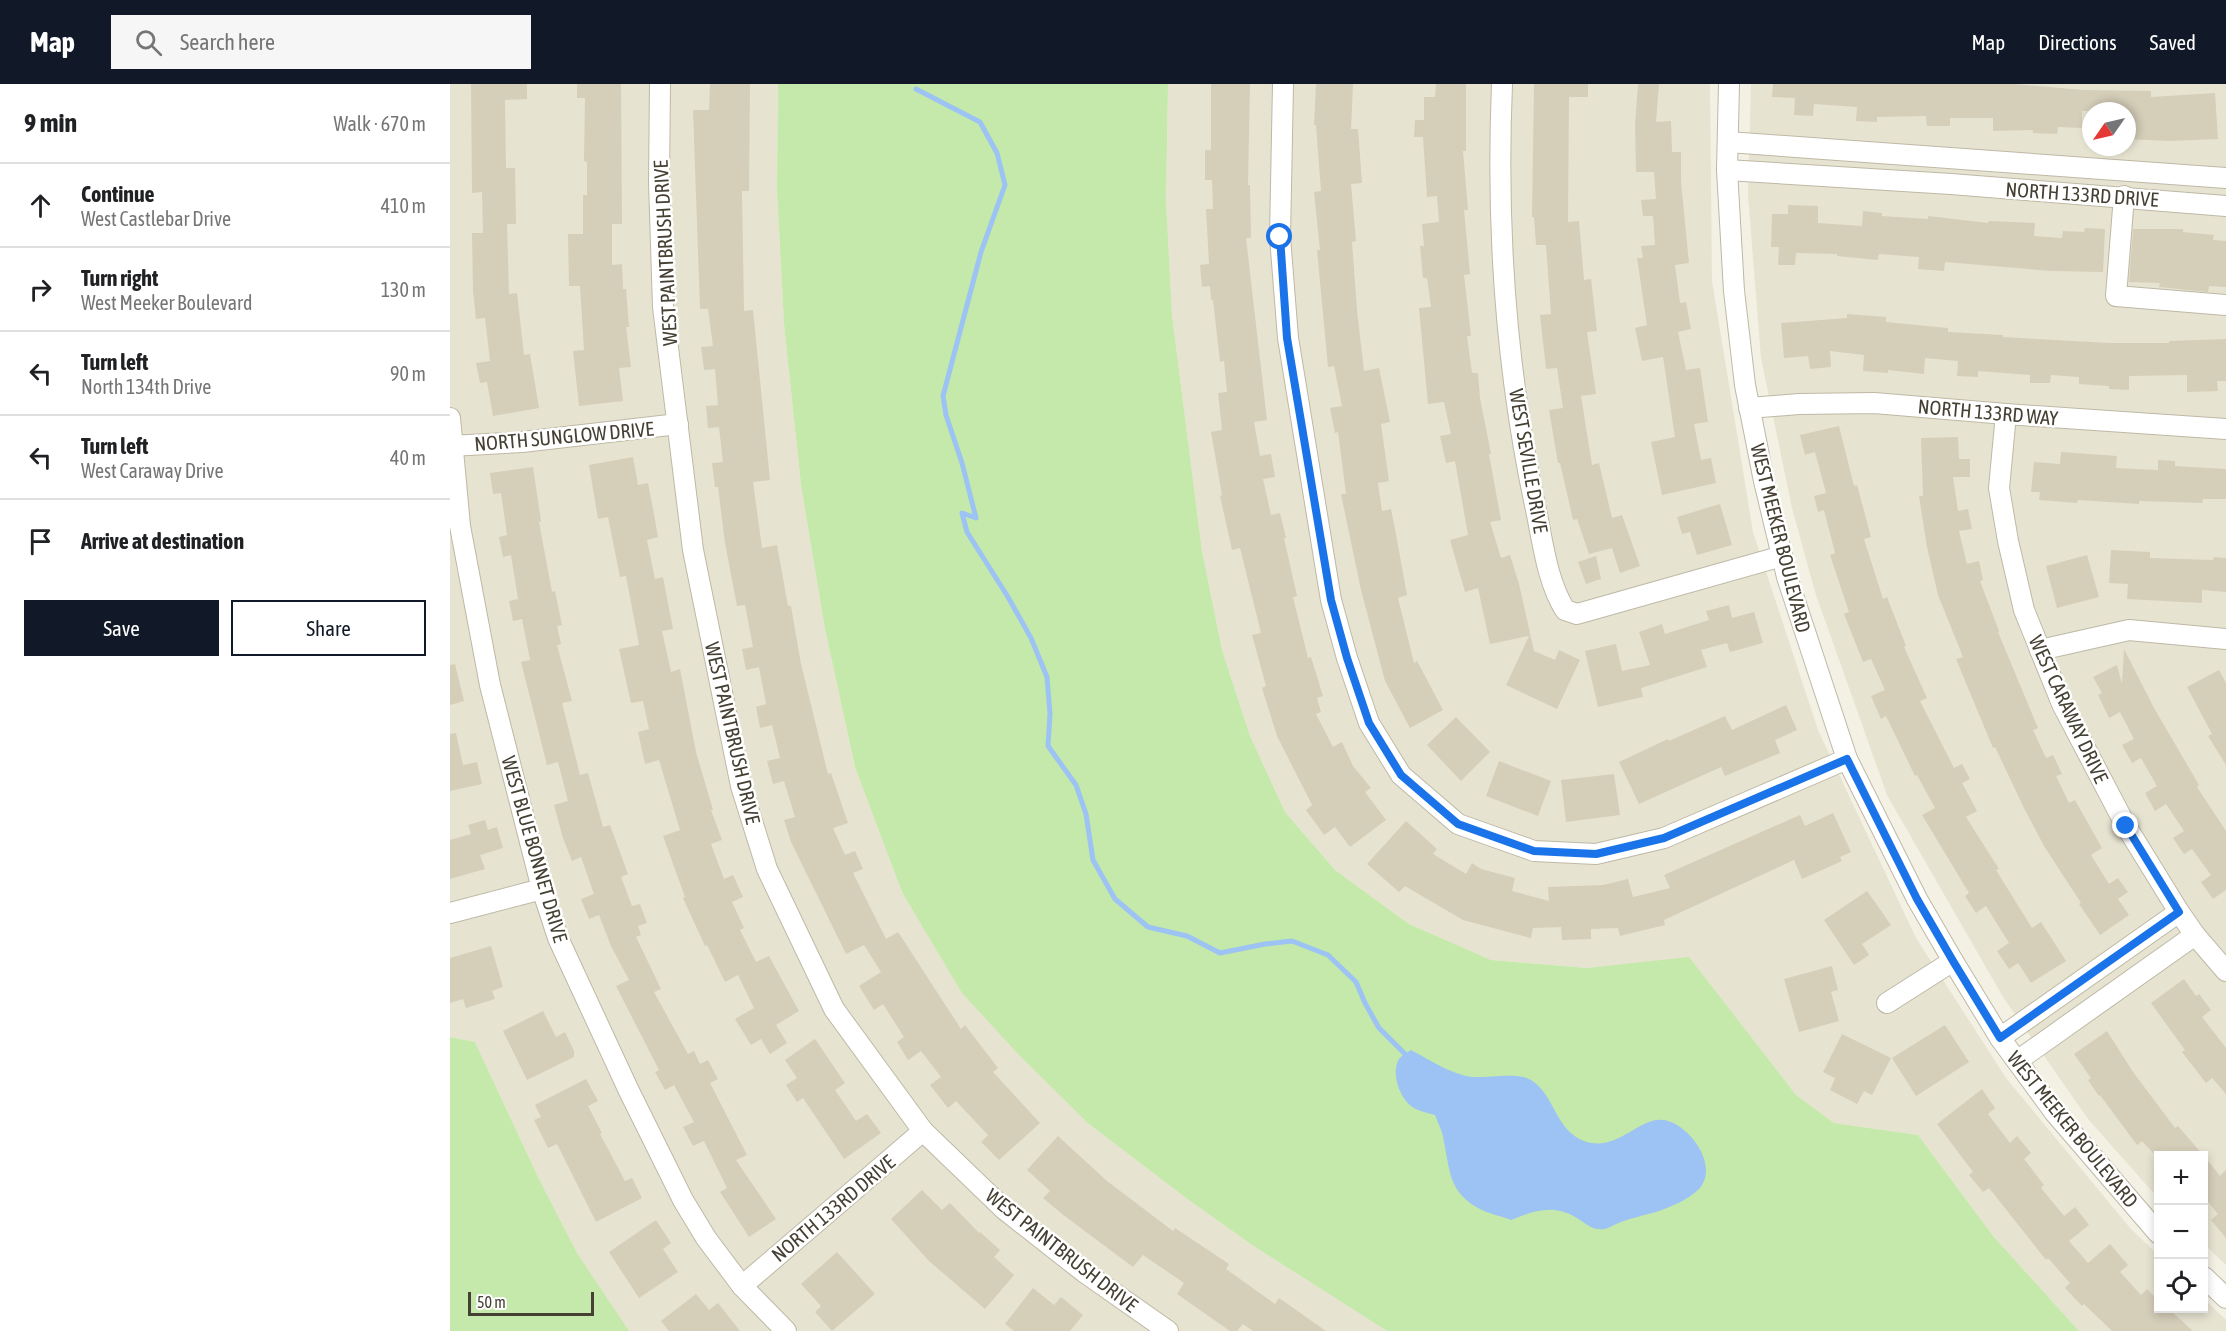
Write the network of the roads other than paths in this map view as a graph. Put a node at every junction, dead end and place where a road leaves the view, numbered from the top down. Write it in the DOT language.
graph roads {
  1 [pos="660,84"];
  2 [pos="1283,84"];
  3 [pos="1502,84"];
  4 [pos="1729,84"];
  5 [pos="1728,142"];
  6 [pos="1957,158"];
  7 [pos="1727,170"];
  8 [pos="2222,178"];
  9 [pos="1951,184"];
  10 [pos="2124,196"];
  11 [pos="2220,205"];
  12 [pos="2226,305"];
  13 [pos="1749,408"];
  14 [pos="2006,414"];
  15 [pos="450,418"];
  16 [pos="678,424"];
  17 [pos="2226,429"];
  18 [pos="451,446"];
  19 [pos="1782,555"];
  20 [pos="2226,639"];
  21 [pos="2040,651"];
  22 [pos="1847,759"];
  23 [pos="542,889"];
  24 [pos="2179,912"];
  25 [pos="450,913"];
  26 [pos="2195,935"];
  27 [pos="1953,961"];
  28 [pos="2106,963"];
  29 [pos="2226,971"];
  30 [pos="2123,986"];
  31 [pos="1887,1003"];
  32 [pos="2000,1038"];
  33 [pos="2017,1060"];
  34 [pos="923,1131"];
  35 [pos="2154,1228"];
  36 [pos="2208,1281"];
  37 [pos="742,1286"];
  38 [pos="2226,1298"];
  39 [pos="786,1331"];
  40 [pos="1168,1331"];
  1 -- 16 [label="street, WEST PAINTBRUSH DRIVE"];
  2 -- 22 [label="street"];
  3 -- 19 [label="street, WEST SEVILLE DRIVE"];
  4 -- 5 [label="street, WEST MEEKER BOULEVARD"];
  5 -- 6 [label="street, NORTH 133RD DRIVE"];
  5 -- 7 [label="street, WEST MEEKER BOULEVARD"];
  6 -- 8 [label="street, NORTH 133RD DRIVE"];
  6 -- 9 [label="street"];
  7 -- 9 [label="street, NORTH 133RD DRIVE"];
  7 -- 13 [label="street, WEST MEEKER BOULEVARD"];
  8 -- 11 [label="street, NORTH 133RD DRIVE"];
  9 -- 10 [label="street, NORTH 133RD DRIVE"];
  10 -- 11 [label="street, NORTH 133RD DRIVE"];
  10 -- 12 [label="street"];
  13 -- 14 [label="street, NORTH 133RD WAY"];
  13 -- 19 [label="street, WEST MEEKER BOULEVARD"];
  14 -- 17 [label="street, NORTH 133RD WAY"];
  14 -- 21 [label="street, WEST CARAWAY DRIVE"];
  15 -- 18 [label="street, WEST BLUE BONNET DRIVE"];
  16 -- 18 [label="street, NORTH SUNGLOW DRIVE"];
  16 -- 34 [label="street, WEST PAINTBRUSH DRIVE"];
  18 -- 23 [label="street, WEST BLUE BONNET DRIVE"];
  19 -- 22 [label="street, WEST MEEKER BOULEVARD"];
  20 -- 21 [label="street"];
  21 -- 24 [label="street, WEST CARAWAY DRIVE"];
  22 -- 27 [label="street, WEST MEEKER BOULEVARD"];
  23 -- 25 [label="street"];
  23 -- 37 [label="street, WEST BLUE BONNET DRIVE"];
  24 -- 26 [label="street, WEST CARAWAY DRIVE"];
  24 -- 28 [label="street"];
  26 -- 29 [label="street, WEST CARAWAY DRIVE"];
  26 -- 30 [label="street"];
  27 -- 31 [label="street"];
  27 -- 32 [label="street, WEST MEEKER BOULEVARD"];
  28 -- 30 [label="street"];
  28 -- 32 [label="street"];
  30 -- 33 [label="street"];
  32 -- 33 [label="street, WEST MEEKER BOULEVARD"];
  33 -- 35 [label="street, WEST MEEKER BOULEVARD"];
  34 -- 37 [label="street, NORTH 133RD DRIVE"];
  34 -- 40 [label="street, WEST PAINTBRUSH DRIVE"];
  36 -- 38 [label="street"];
  37 -- 39 [label="street, WEST BLUE BONNET DRIVE"];
}
